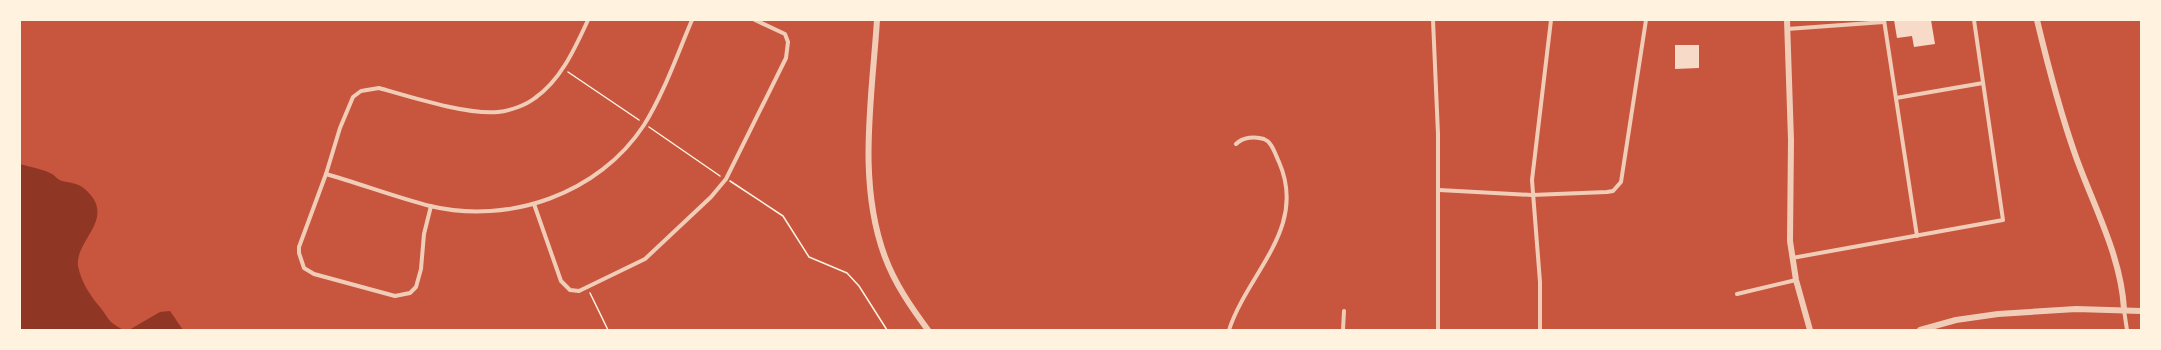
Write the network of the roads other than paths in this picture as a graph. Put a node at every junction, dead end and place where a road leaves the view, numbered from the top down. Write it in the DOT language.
graph roads {
  1 [pos="588,20"];
  2 [pos="692,20"];
  3 [pos="755,20"];
  4 [pos="877,20"];
  5 [pos="1433,20"];
  6 [pos="1551,20"];
  7 [pos="1646,20"];
  8 [pos="1787,20"];
  9 [pos="1974,20"];
  10 [pos="2037,20"];
  11 [pos="1884,21"];
  12 [pos="1788,29"];
  13 [pos="1984,84"];
  14 [pos="1896,98"];
  15 [pos="1236,144"];
  16 [pos="326,174"];
  17 [pos="1439,190"];
  18 [pos="1532,195"];
  19 [pos="534,204"];
  20 [pos="431,206"];
  21 [pos="1917,236"];
  22 [pos="1792,258"];
  23 [pos="1796,280"];
  24 [pos="1737,294"];
  25 [pos="2124,310"];
  26 [pos="1344,311"];
  27 [pos="2141,311"];
  28 [pos="1929,329"];
  29 [pos="928,330"];
  30 [pos="1229,330"];
  31 [pos="1343,330"];
  32 [pos="1438,330"];
  33 [pos="1540,330"];
  34 [pos="1810,330"];
  35 [pos="1920,330"];
  36 [pos="2128,330"];
  1 -- 16 [label="street"];
  2 -- 19 [label="street"];
  3 -- 19 [label="street"];
  4 -- 29 [label="street"];
  5 -- 17 [label="street"];
  6 -- 18 [label="street"];
  7 -- 18 [label="street"];
  8 -- 12 [label="street"];
  9 -- 13 [label="street"];
  10 -- 25 [label="street"];
  11 -- 12 [label="street"];
  11 -- 14 [label="street"];
  12 -- 22 [label="street"];
  13 -- 14 [label="street"];
  13 -- 21 [label="street"];
  14 -- 21 [label="street"];
  15 -- 30 [label="street"];
  16 -- 20 [label="street"];
  16 -- 20 [label="street"];
  17 -- 18 [label="street"];
  17 -- 32 [label="street"];
  18 -- 33 [label="street"];
  19 -- 20 [label="street"];
  21 -- 22 [label="street"];
  22 -- 23 [label="street"];
  23 -- 24 [label="street"];
  23 -- 34 [label="street"];
  25 -- 27 [label="street"];
  25 -- 28 [label="street"];
  25 -- 36 [label="street"];
  26 -- 31 [label="street"];
  28 -- 35 [label="street"];
}
